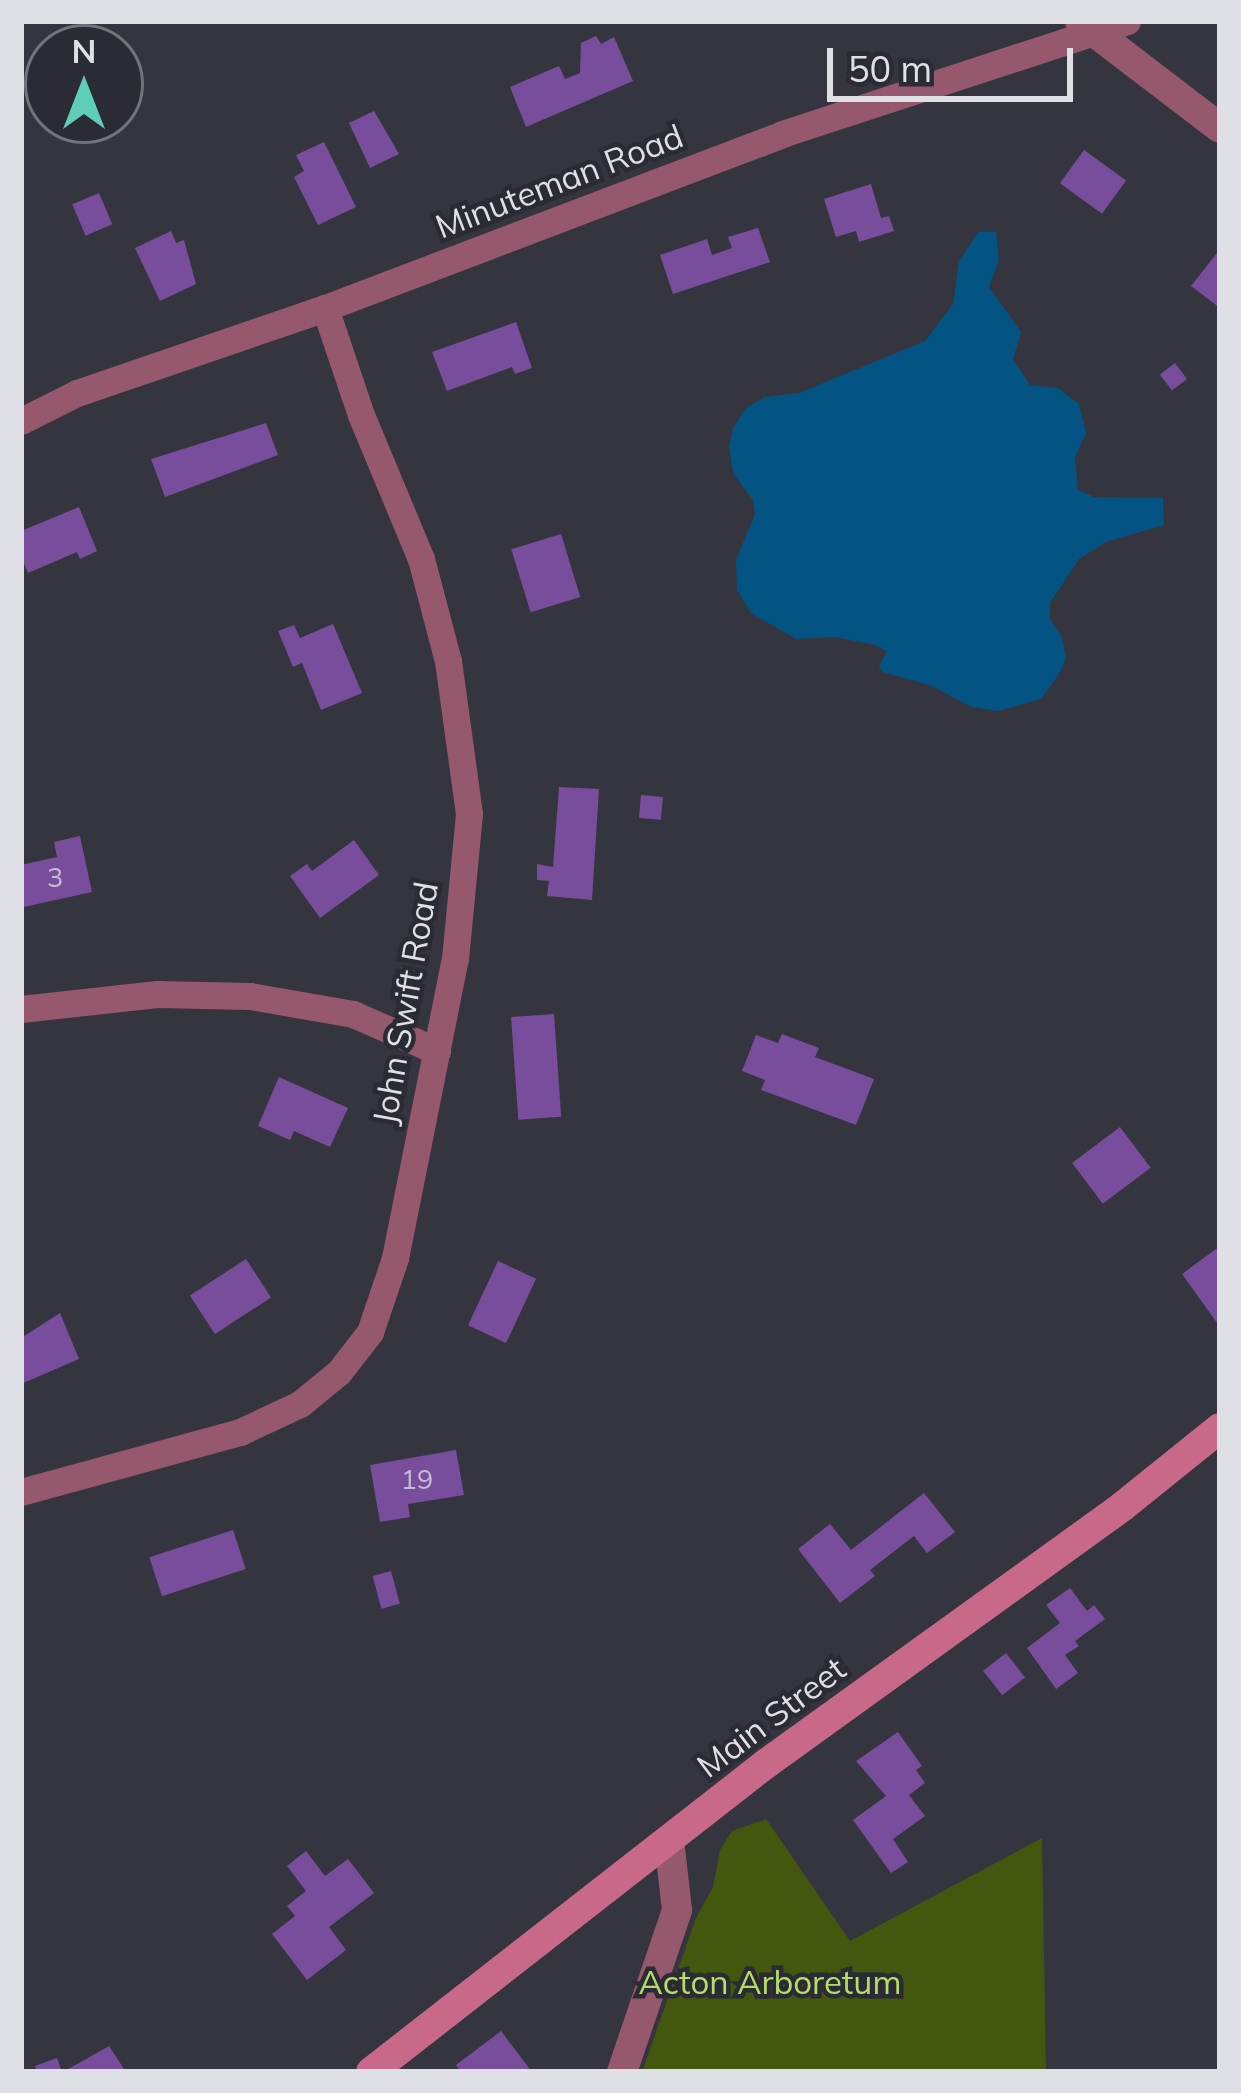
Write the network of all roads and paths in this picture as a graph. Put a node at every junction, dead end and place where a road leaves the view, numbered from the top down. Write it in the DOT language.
graph roads {
  1 [pos="1127,21"];
  2 [pos="1087,26"];
  3 [pos="1220,128"];
  4 [pos="325,308"];
  5 [pos="21,421"];
  6 [pos="21,1009"];
  7 [pos="437,1051"];
  8 [pos="1220,1428"];
  9 [pos="21,1492"];
  10 [pos="668,1840"];
  11 [pos="371,2072"];
  12 [pos="622,2072"];
  1 -- 2 [label="street, Minuteman Road"];
  2 -- 3 [label="street"];
  2 -- 4 [label="street, Minuteman Road"];
  4 -- 5 [label="street, Minuteman Road"];
  4 -- 7 [label="street, John Swift Road"];
  6 -- 7 [label="street"];
  7 -- 9 [label="street, John Swift Road"];
  8 -- 10 [label="main road, Main Street"];
  10 -- 11 [label="main road, Main Street"];
  10 -- 12 [label="street"];
}
